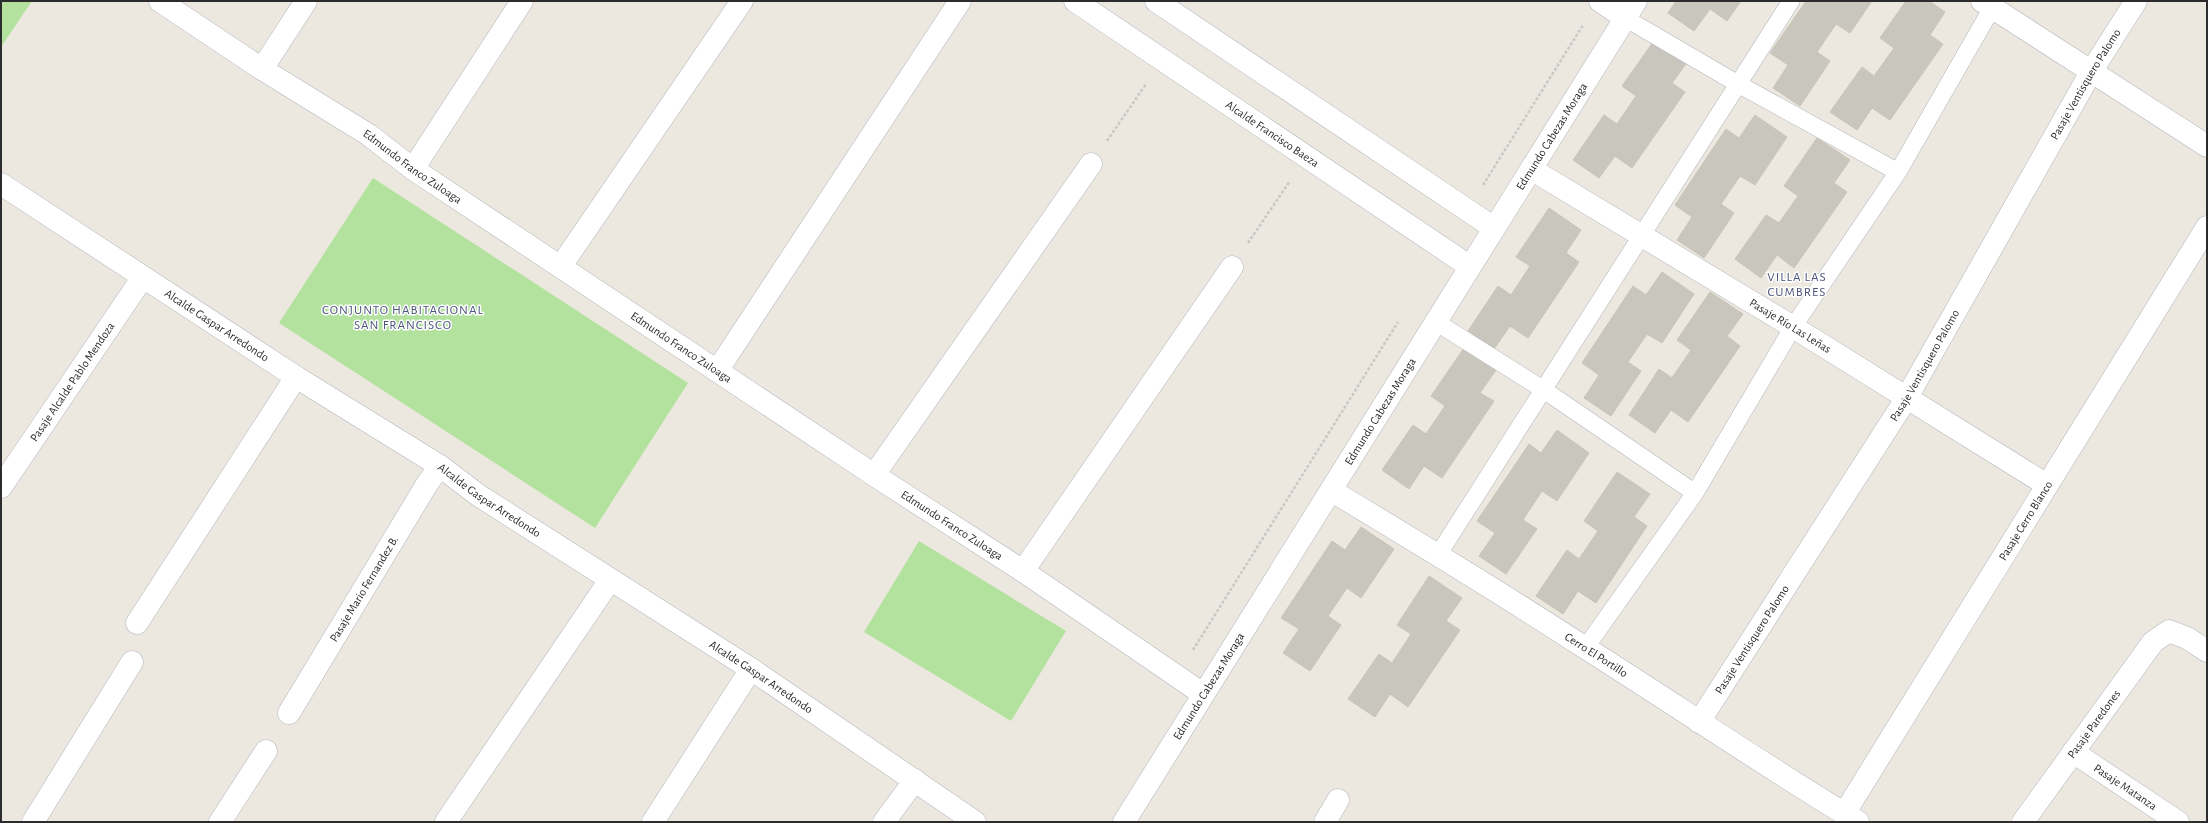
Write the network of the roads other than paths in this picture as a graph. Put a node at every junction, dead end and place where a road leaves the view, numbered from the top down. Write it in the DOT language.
graph roads {
  1 [pos="160,1"];
  2 [pos="306,1"];
  3 [pos="522,1"];
  4 [pos="742,1"];
  5 [pos="960,1"];
  6 [pos="1075,1"];
  7 [pos="1156,1"];
  8 [pos="1600,1"];
  9 [pos="1791,1"];
  10 [pos="2136,1"];
  11 [pos="1987,4"];
  12 [pos="1630,10"];
  13 [pos="262,69"];
  14 [pos="2091,72"];
  15 [pos="1738,84"];
  16 [pos="2207,146"];
  17 [pos="1091,164"];
  18 [pos="413,169"];
  19 [pos="1531,169"];
  20 [pos="1898,172"];
  21 [pos="1,184"];
  22 [pos="2207,227"];
  23 [pos="1494,228"];
  24 [pos="1641,237"];
  25 [pos="561,266"];
  26 [pos="1469,266"];
  27 [pos="1232,267"];
  28 [pos="143,276"];
  29 [pos="1436,322"];
  30 [pos="1793,327"];
  31 [pos="717,371"];
  32 [pos="296,377"];
  33 [pos="1544,390"];
  34 [pos="1906,399"];
  35 [pos="440,466"];
  36 [pos="874,475"];
  37 [pos="2047,486"];
  38 [pos="1,487"];
  39 [pos="1332,491"];
  40 [pos="1695,493"];
  41 [pos="1438,555"];
  42 [pos="1023,571"];
  43 [pos="610,580"];
  44 [pos="137,623"];
  45 [pos="1586,647"];
  46 [pos="2207,651"];
  47 [pos="132,662"];
  48 [pos="751,669"];
  49 [pos="1203,694"];
  50 [pos="288,713"];
  51 [pos="1699,722"];
  52 [pos="266,751"];
  53 [pos="2073,752"];
  54 [pos="915,780"];
  55 [pos="1338,800"];
  56 [pos="1851,818"];
  57 [pos="33,822"];
  58 [pos="220,822"];
  59 [pos="446,822"];
  60 [pos="653,822"];
  61 [pos="884,822"];
  62 [pos="975,822"];
  63 [pos="1124,822"];
  64 [pos="1325,822"];
  65 [pos="2023,822"];
  66 [pos="2178,822"];
  1 -- 13 [label="street, Edmundo Franco Zuloaga"];
  2 -- 13 [label="street"];
  3 -- 18 [label="street"];
  4 -- 25 [label="street"];
  5 -- 31 [label="street"];
  6 -- 26 [label="street, Alcalde Francisco Baeza"];
  7 -- 23 [label="street"];
  8 -- 12 [label="street"];
  9 -- 15 [label="lane"];
  10 -- 14 [label="street, Pasaje Ventisquero Palomo"];
  11 -- 14 [label="street"];
  11 -- 20 [label="lane"];
  12 -- 15 [label="lane"];
  12 -- 19 [label="street, Edmundo Cabezas Moraga"];
  13 -- 18 [label="street, Edmundo Franco Zuloaga"];
  14 -- 16 [label="street"];
  14 -- 34 [label="street, Pasaje Ventisquero Palomo"];
  15 -- 20 [label="lane"];
  15 -- 24 [label="lane"];
  17 -- 36 [label="street"];
  18 -- 25 [label="street, Edmundo Franco Zuloaga"];
  19 -- 23 [label="street, Edmundo Cabezas Moraga"];
  19 -- 24 [label="street, Pasaje Río Las Leñas"];
  20 -- 30 [label="lane"];
  21 -- 28 [label="street, Alcalde Gaspar Arredondo"];
  22 -- 37 [label="street, Pasaje Cerro Blanco"];
  23 -- 26 [label="street, Edmundo Cabezas Moraga"];
  24 -- 30 [label="street, Pasaje Río Las Leñas"];
  24 -- 33 [label="lane"];
  25 -- 31 [label="street, Edmundo Franco Zuloaga"];
  26 -- 29 [label="street, Edmundo Cabezas Moraga"];
  27 -- 42 [label="street"];
  28 -- 32 [label="street, Alcalde Gaspar Arredondo"];
  28 -- 38 [label="street, Pasaje Alcalde Pablo Mendoza"];
  29 -- 33 [label="lane"];
  29 -- 39 [label="street, Edmundo Cabezas Moraga"];
  30 -- 34 [label="street, Pasaje Río Las Leñas"];
  30 -- 40 [label="lane"];
  31 -- 36 [label="street, Edmundo Franco Zuloaga"];
  32 -- 35 [label="street, Alcalde Gaspar Arredondo"];
  32 -- 44 [label="street"];
  33 -- 40 [label="lane"];
  33 -- 41 [label="lane"];
  34 -- 37 [label="street, Pasaje Río Las Leñas"];
  34 -- 51 [label="street, Pasaje Ventisquero Palomo"];
  35 -- 43 [label="street, Alcalde Gaspar Arredondo"];
  35 -- 50 [label="street, Pasaje Mario Fernandez B."];
  36 -- 42 [label="street, Edmundo Franco Zuloaga"];
  37 -- 56 [label="street, Pasaje Cerro Blanco"];
  39 -- 41 [label="street, Cerro El Portillo"];
  39 -- 49 [label="street, Edmundo Cabezas Moraga"];
  40 -- 45 [label="lane"];
  41 -- 45 [label="street, Cerro El Portillo"];
  42 -- 49 [label="street, Edmundo Franco Zuloaga"];
  43 -- 48 [label="street, Alcalde Gaspar Arredondo"];
  43 -- 59 [label="street"];
  45 -- 51 [label="street, Cerro El Portillo"];
  46 -- 53 [label="street, Pasaje Paredones"];
  47 -- 57 [label="street"];
  48 -- 54 [label="street, Alcalde Gaspar Arredondo"];
  48 -- 60 [label="street"];
  49 -- 63 [label="street, Edmundo Cabezas Moraga"];
  51 -- 56 [label="street, Cerro El Portillo"];
  52 -- 58 [label="street"];
  53 -- 65 [label="street, Pasaje Paredones"];
  53 -- 66 [label="street, Pasaje Matanza"];
  54 -- 61 [label="street"];
  54 -- 62 [label="street, Alcalde Gaspar Arredondo"];
  55 -- 64 [label="street"];
}
